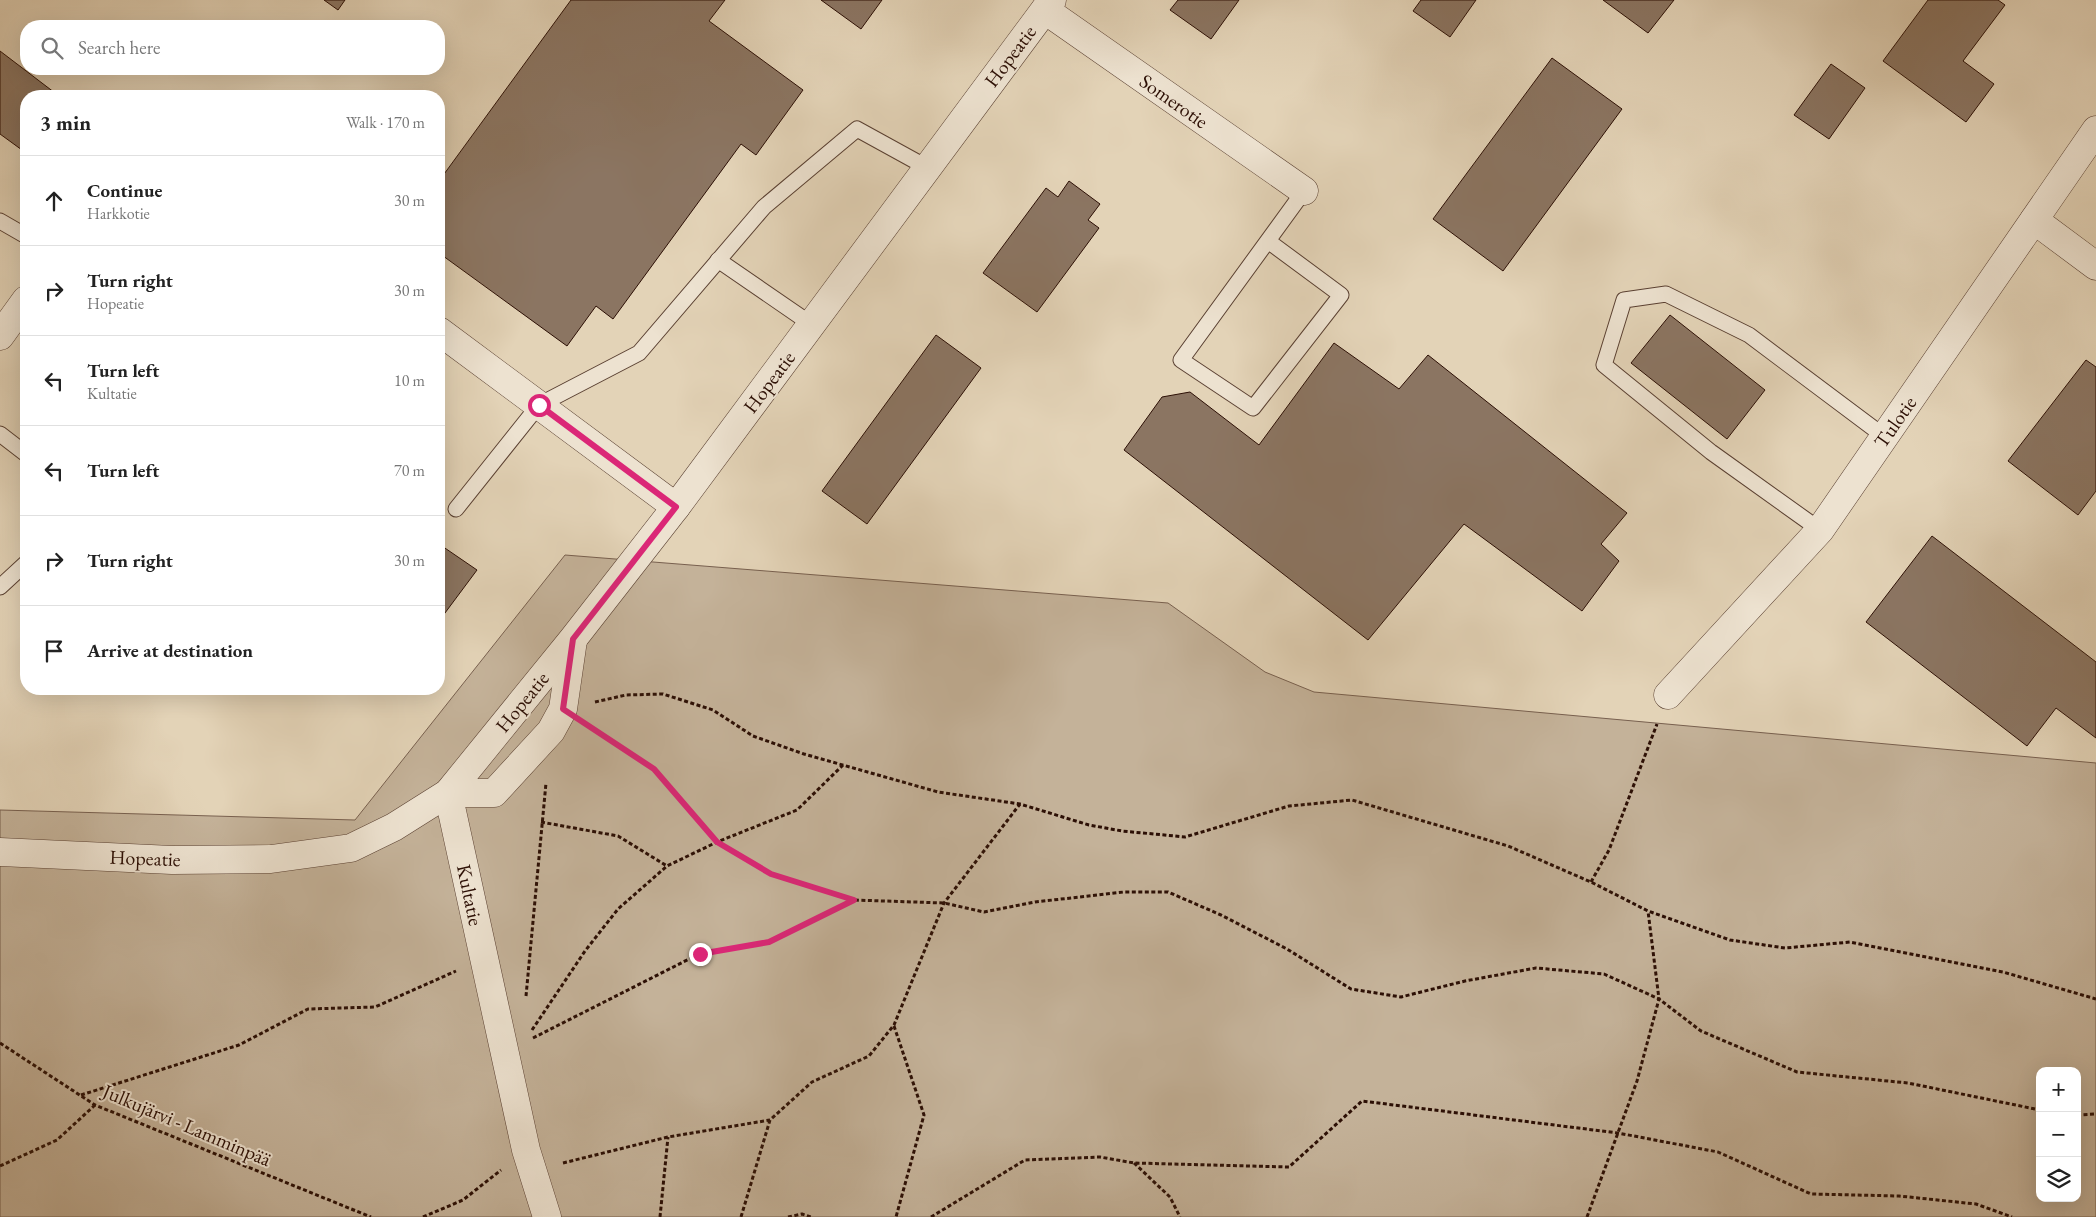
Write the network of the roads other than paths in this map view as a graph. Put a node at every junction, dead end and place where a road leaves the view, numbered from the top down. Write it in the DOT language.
graph roads {
  1 [pos="1048,5"];
  2 [pos="2096,130"];
  3 [pos="928,168"];
  4 [pos="1304,191"];
  5 [pos="2034,220"];
  6 [pos="0,221"];
  7 [pos="20,233"];
  8 [pos="1268,241"];
  9 [pos="718,260"];
  10 [pos="2096,266"];
  11 [pos="20,308"];
  12 [pos="811,324"];
  13 [pos="445,335"];
  14 [pos="0,336"];
  15 [pos="539,405"];
  16 [pos="0,434"];
  17 [pos="1885,436"];
  18 [pos="20,449"];
  19 [pos="676,507"];
  20 [pos="456,509"];
  21 [pos="1820,530"];
  22 [pos="20,569"];
  23 [pos="0,588"];
  24 [pos="573,639"];
  25 [pos="1668,695"];
  26 [pos="448,793"];
  27 [pos="0,852"];
  28 [pos="547,1217"];
  1 -- 3 [label="street, Hopeatie"];
  1 -- 4 [label="street, Somerotie"];
  2 -- 5 [label="street, Tulotie"];
  3 -- 9 [label="lane"];
  3 -- 12 [label="street, Hopeatie"];
  4 -- 8 [label="lane"];
  5 -- 10 [label="street"];
  5 -- 17 [label="street, Tulotie"];
  6 -- 7 [label="lane"];
  8 -- 8 [label="lane"];
  9 -- 12 [label="lane"];
  9 -- 15 [label="lane"];
  11 -- 14 [label="street"];
  12 -- 19 [label="street, Hopeatie"];
  13 -- 15 [label="street"];
  15 -- 19 [label="street"];
  15 -- 20 [label="lane"];
  16 -- 18 [label="lane"];
  17 -- 21 [label="street, Tulotie"];
  17 -- 21 [label="lane"];
  19 -- 24 [label="street, Hopeatie"];
  21 -- 25 [label="street, Tulotie"];
  22 -- 23 [label="lane"];
  24 -- 26 [label="street, Hopeatie"];
  24 -- 26 [label="street"];
  26 -- 27 [label="street, Hopeatie"];
  26 -- 28 [label="street, Kultatie"];
}
